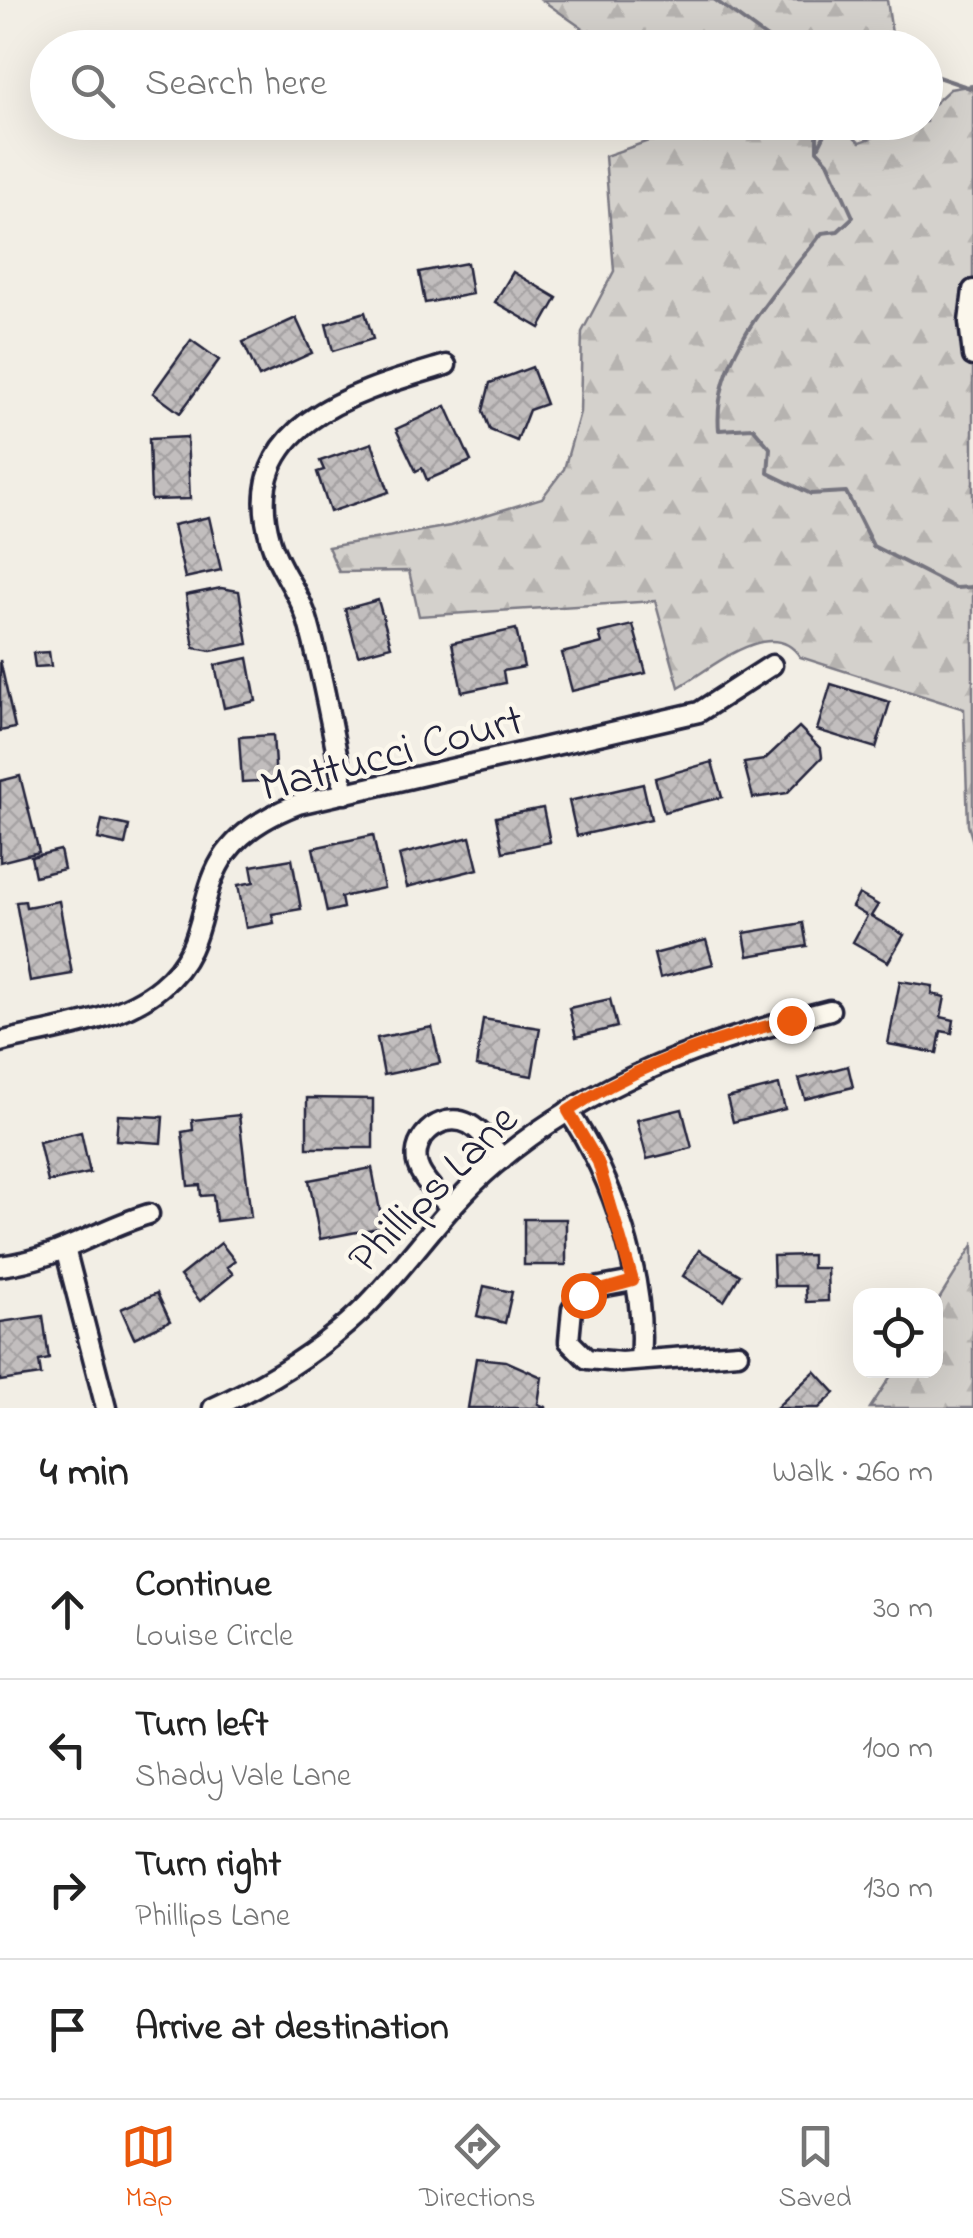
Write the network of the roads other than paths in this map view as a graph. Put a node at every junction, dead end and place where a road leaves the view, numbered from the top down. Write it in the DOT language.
graph roads {
  1 [pos="973,290"];
  2 [pos="973,356"];
  3 [pos="446,364"];
  4 [pos="772,665"];
  5 [pos="345,794"];
  6 [pos="830,1010"];
  7 [pos="0,1042"];
  8 [pos="568,1111"];
  9 [pos="502,1158"];
  10 [pos="451,1208"];
  11 [pos="149,1214"];
  12 [pos="66,1252"];
  13 [pos="0,1266"];
  14 [pos="633,1281"];
  15 [pos="738,1353"];
  16 [pos="640,1360"];
  17 [pos="218,1407"];
  18 [pos="106,1408"];
  1 -- 2 [label="street"];
  3 -- 5 [label="street"];
  4 -- 5 [label="street, Mattucci Court"];
  5 -- 7 [label="street, Mattucci Court"];
  6 -- 8 [label="street, Phillips Lane"];
  8 -- 9 [label="street, Phillips Lane"];
  8 -- 14 [label="street"];
  9 -- 10 [label="street, Phillips Lane"];
  9 -- 10 [label="street"];
  10 -- 17 [label="street, Phillips Lane"];
  11 -- 12 [label="street"];
  12 -- 13 [label="street"];
  12 -- 18 [label="street"];
  14 -- 16 [label="street"];
  14 -- 16 [label="street"];
  15 -- 16 [label="street"];
}
